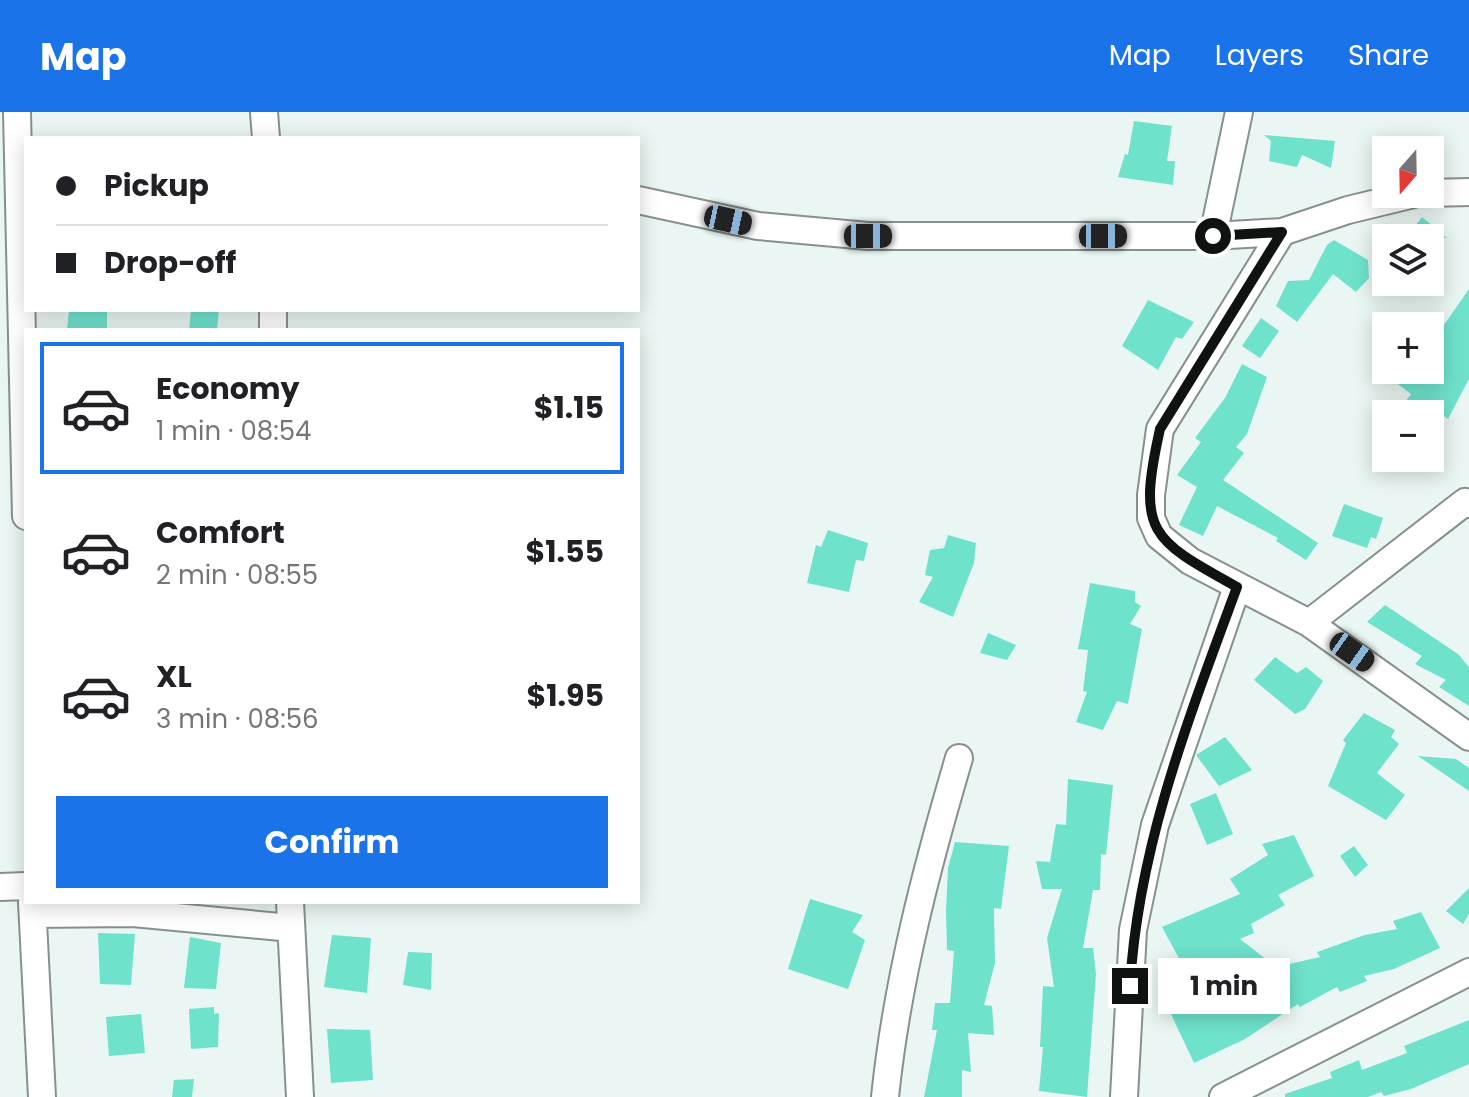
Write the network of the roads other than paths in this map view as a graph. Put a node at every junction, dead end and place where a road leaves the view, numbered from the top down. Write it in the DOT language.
graph roads {
  1 [pos="17,112"];
  2 [pos="264,112"];
  3 [pos="1239,112"];
  4 [pos="266,136"];
  5 [pos="9,141"];
  6 [pos="1469,192"];
  7 [pos="1444,193"];
  8 [pos="640,200"];
  9 [pos="1372,204"];
  10 [pos="1282,232"];
  11 [pos="1213,236"];
  12 [pos="24,472"];
  13 [pos="1468,501"];
  14 [pos="1237,587"];
  15 [pos="1309,623"];
  16 [pos="1469,737"];
  17 [pos="959,758"];
  18 [pos="24,886"];
  19 [pos="0,887"];
  20 [pos="33,908"];
  21 [pos="290,915"];
  22 [pos="1469,972"];
  23 [pos="42,1097"];
  24 [pos="300,1097"];
  25 [pos="885,1097"];
  26 [pos="1124,1097"];
  27 [pos="1223,1097"];
  1 -- 5 [label="street"];
  2 -- 4 [label="street"];
  3 -- 11 [label="street"];
  5 -- 12 [label="street"];
  6 -- 7 [label="street"];
  8 -- 11 [label="street"];
  9 -- 10 [label="street"];
  10 -- 11 [label="street"];
  10 -- 14 [label="street"];
  13 -- 15 [label="street"];
  14 -- 15 [label="street"];
  14 -- 26 [label="street"];
  15 -- 16 [label="street"];
  17 -- 25 [label="street"];
  18 -- 19 [label="street"];
  20 -- 21 [label="street"];
  20 -- 23 [label="street"];
  21 -- 24 [label="street"];
  22 -- 27 [label="street"];
}
